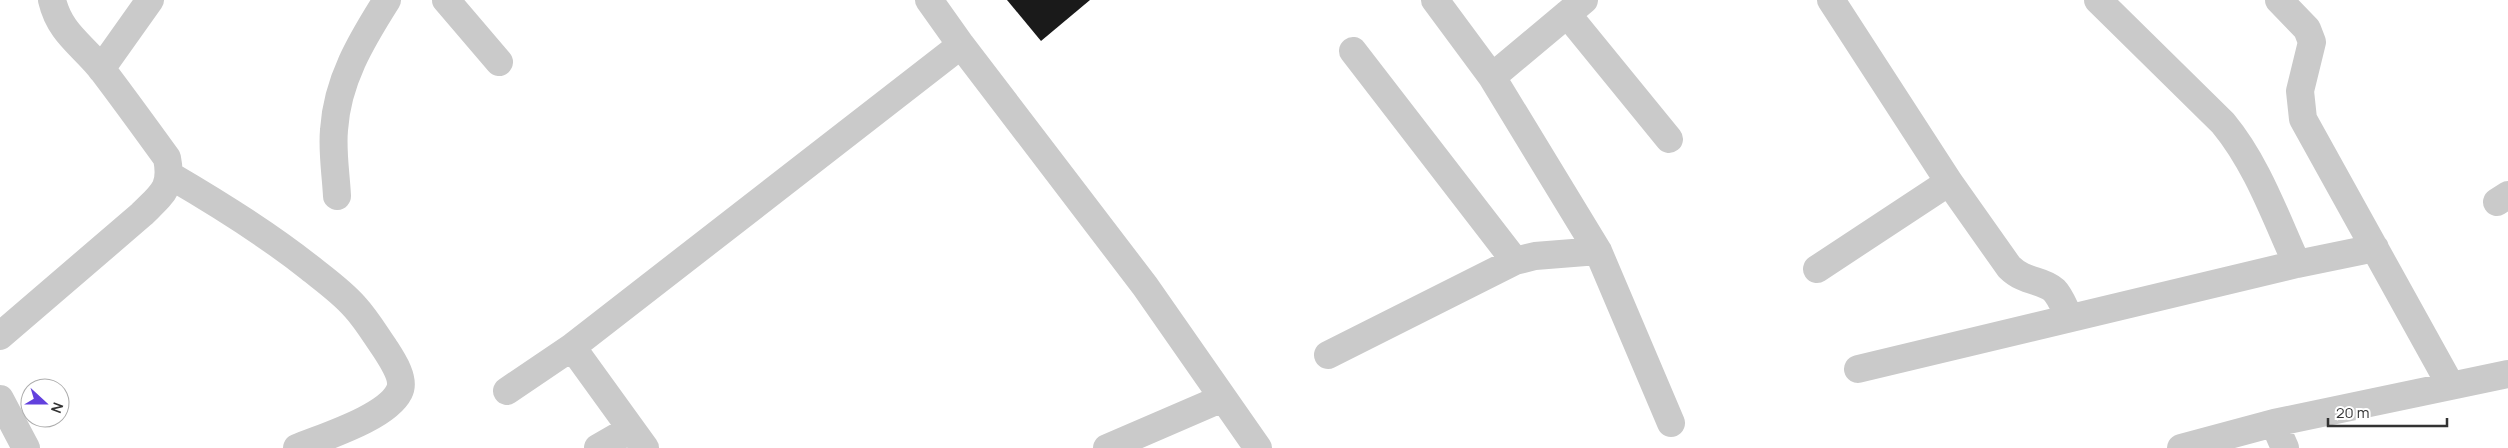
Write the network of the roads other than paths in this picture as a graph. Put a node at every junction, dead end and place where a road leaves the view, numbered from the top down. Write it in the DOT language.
graph roads {
  1 [pos="52,0"];
  2 [pos="150,0"];
  3 [pos="387,0"];
  4 [pos="446,0"];
  5 [pos="929,0"];
  6 [pos="1435,0"];
  7 [pos="1831,0"];
  8 [pos="2098,0"];
  9 [pos="2279,0"];
  10 [pos="1576,7"];
  11 [pos="960,45"];
  12 [pos="1353,51"];
  13 [pos="499,62"];
  14 [pos="101,69"];
  15 [pos="1492,76"];
  16 [pos="1670,139"];
  17 [pos="171,176"];
  18 [pos="1949,182"];
  19 [pos="337,196"];
  20 [pos="2375,248"];
  21 [pos="1598,251"];
  22 [pos="1515,261"];
  23 [pos="2297,264"];
  24 [pos="1817,269"];
  25 [pos="2070,318"];
  26 [pos="0,336"];
  27 [pos="572,347"];
  28 [pos="1328,355"];
  29 [pos="1858,369"];
  30 [pos="2508,374"];
  31 [pos="2451,386"];
  32 [pos="507,391"];
  33 [pos="1223,398"];
  34 [pos="0,399"];
  35 [pos="2274,422"];
  36 [pos="1671,423"];
  37 [pos="638,438"];
  38 [pos="26,448"];
  39 [pos="297,448"];
  40 [pos="598,448"];
  41 [pos="1107,448"];
  42 [pos="1258,448"];
  43 [pos="2181,448"];
  44 [pos="2285,448"];
  1 -- 14 [label="street"];
  2 -- 14 [label="street"];
  3 -- 19 [label="street"];
  4 -- 13 [label="street"];
  5 -- 11 [label="street"];
  6 -- 15 [label="street"];
  7 -- 18 [label="street"];
  8 -- 23 [label="street"];
  9 -- 20 [label="street"];
  10 -- 15 [label="street"];
  10 -- 16 [label="street"];
  11 -- 27 [label="street"];
  11 -- 33 [label="street"];
  12 -- 22 [label="street"];
  14 -- 17 [label="street"];
  15 -- 21 [label="street"];
  17 -- 26 [label="street"];
  17 -- 39 [label="street"];
  18 -- 24 [label="street"];
  18 -- 25 [label="street"];
  20 -- 23 [label="street"];
  20 -- 31 [label="street"];
  21 -- 22 [label="street"];
  21 -- 36 [label="street"];
  22 -- 28 [label="street"];
  23 -- 25 [label="street"];
  25 -- 29 [label="street"];
  27 -- 32 [label="street"];
  27 -- 37 [label="street"];
  30 -- 31 [label="street"];
  31 -- 35 [label="street"];
  33 -- 41 [label="street"];
  33 -- 42 [label="street"];
  34 -- 38 [label="street"];
  35 -- 43 [label="street"];
  35 -- 44 [label="street"];
  37 -- 40 [label="street"];
}
